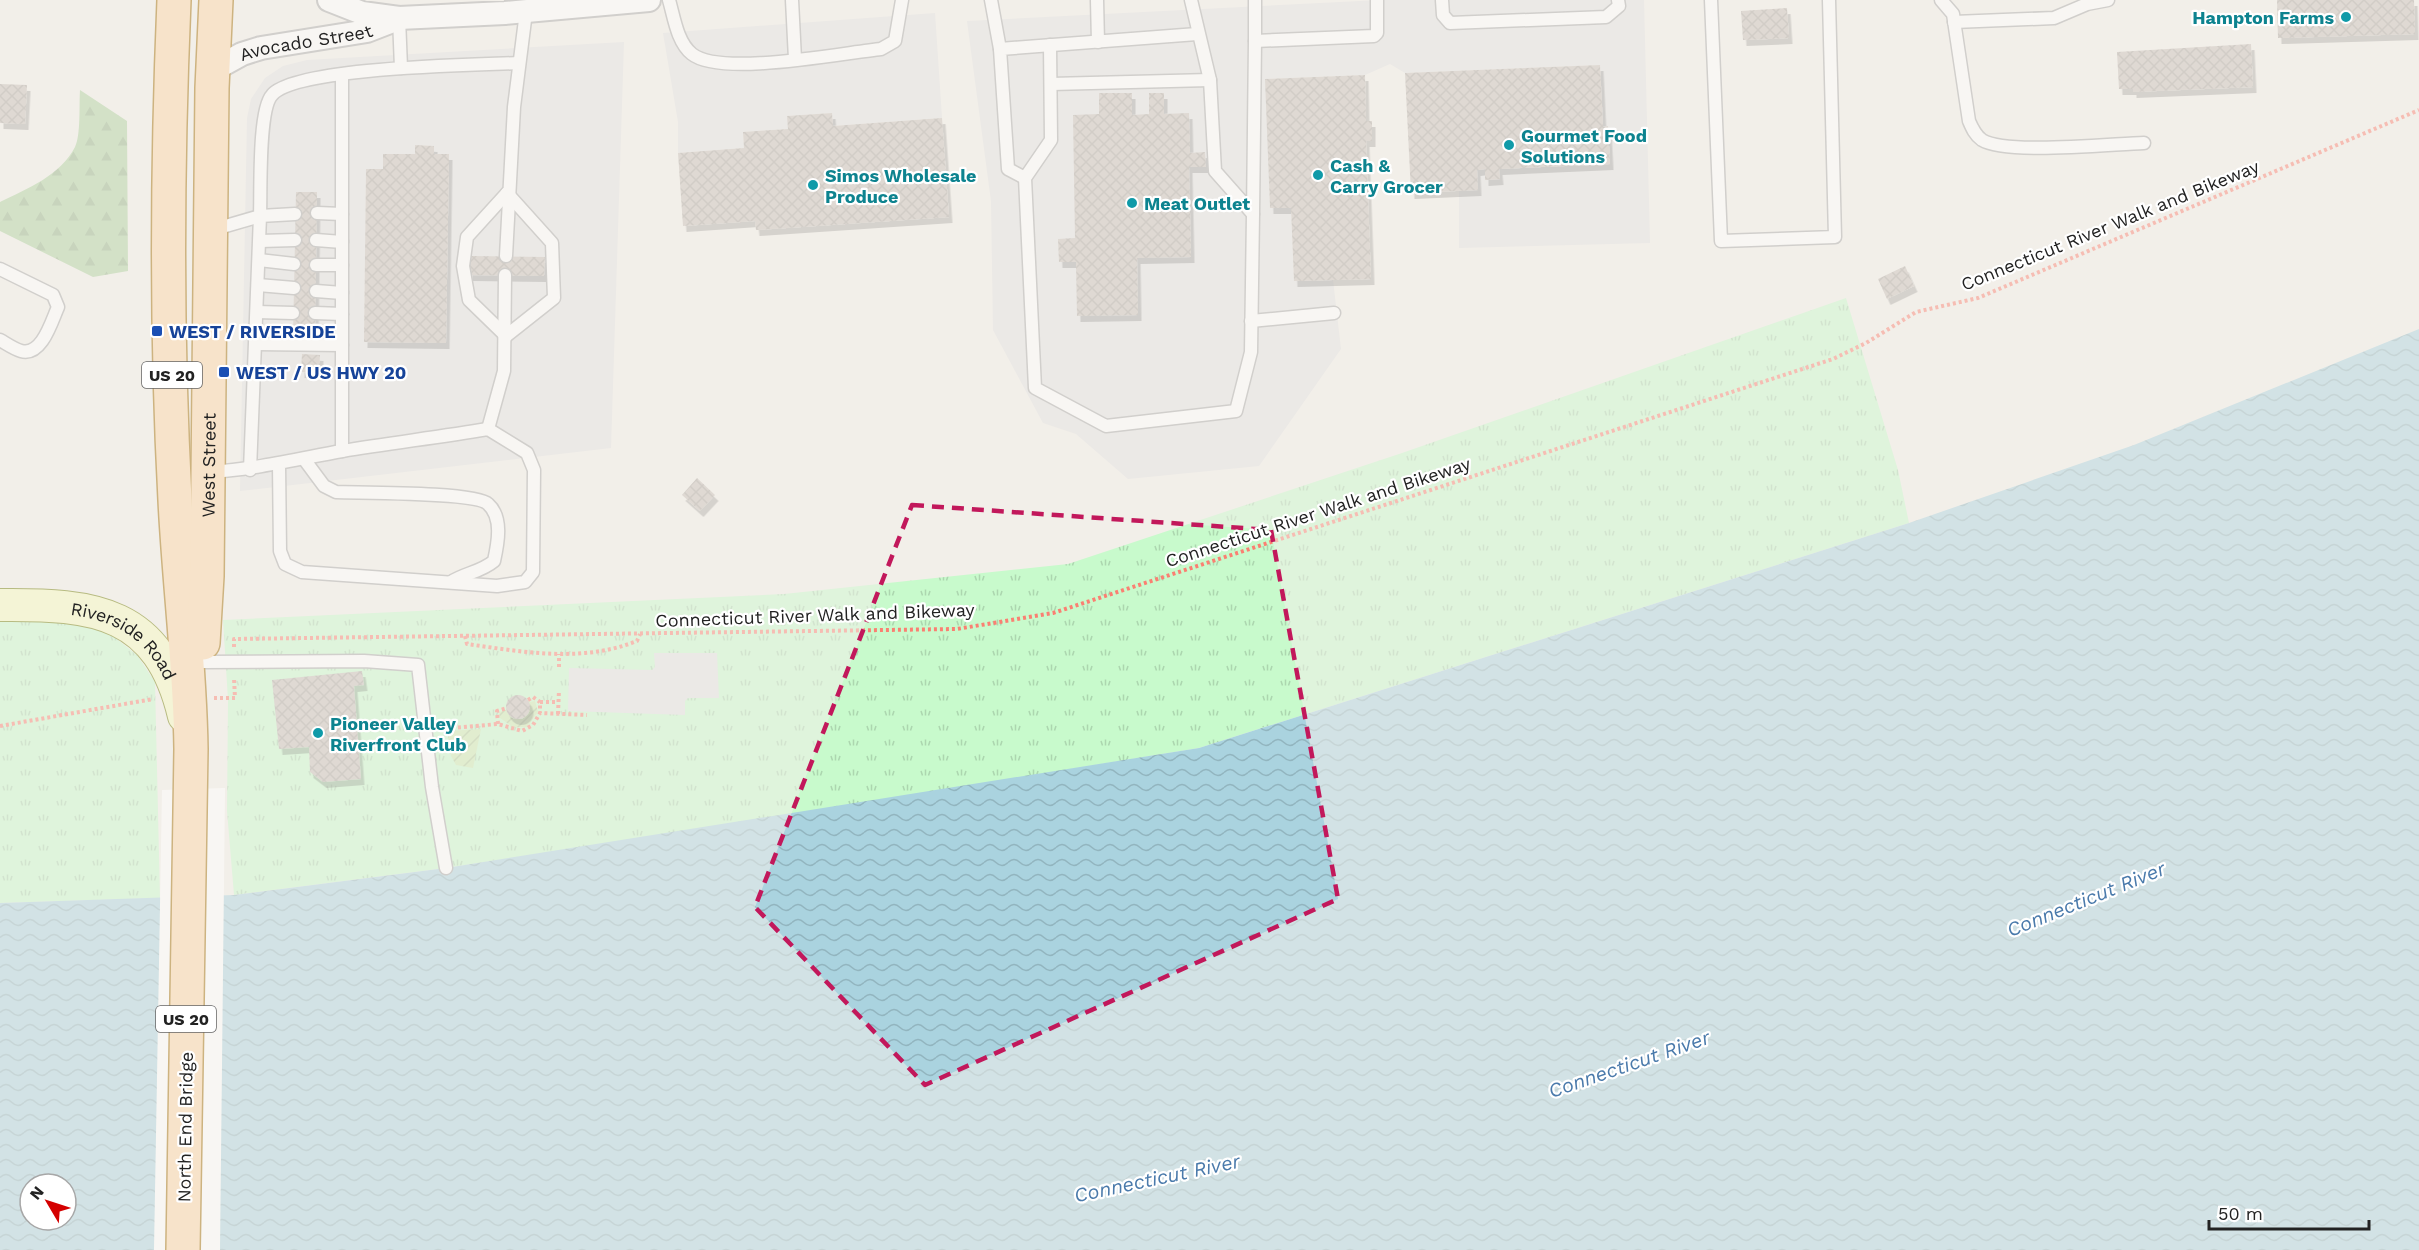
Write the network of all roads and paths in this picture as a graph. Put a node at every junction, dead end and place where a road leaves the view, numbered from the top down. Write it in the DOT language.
graph roads {
  1 [pos="174,0"];
  2 [pos="216,0"];
  3 [pos="329,0"];
  4 [pos="649,0"];
  5 [pos="669,0"];
  6 [pos="792,0"];
  7 [pos="902,0"];
  8 [pos="991,0"];
  9 [pos="1097,0"];
  10 [pos="1191,0"];
  11 [pos="1255,0"];
  12 [pos="1377,0"];
  13 [pos="1442,0"];
  14 [pos="1618,0"];
  15 [pos="1711,0"];
  16 [pos="1829,0"];
  17 [pos="1941,0"];
  18 [pos="2108,0"];
  19 [pos="606,2"];
  20 [pos="369,4"];
  21 [pos="526,12"];
  22 [pos="399,18"];
  23 [pos="1954,22"];
  24 [pos="1197,34"];
  25 [pos="1255,41"];
  26 [pos="1098,42"];
  27 [pos="1050,45"];
  28 [pos="1000,49"];
  29 [pos="795,59"];
  30 [pos="518,63"];
  31 [pos="401,69"];
  32 [pos="213,70"];
  33 [pos="342,75"];
  34 [pos="1210,80"];
  35 [pos="1051,84"];
  36 [pos="2419,110"];
  37 [pos="2144,142"];
  38 [pos="1025,178"];
  39 [pos="507,193"];
  40 [pos="317,213"];
  41 [pos="1253,213"];
  42 [pos="295,214"];
  43 [pos="342,214"];
  44 [pos="260,216"];
  45 [pos="212,230"];
  46 [pos="295,240"];
  47 [pos="316,240"];
  48 [pos="260,241"];
  49 [pos="342,242"];
  50 [pos="506,256"];
  51 [pos="259,260"];
  52 [pos="294,264"];
  53 [pos="316,265"];
  54 [pos="342,265"];
  55 [pos="0,269"];
  56 [pos="505,275"];
  57 [pos="258,285"];
  58 [pos="294,288"];
  59 [pos="315,291"];
  60 [pos="342,293"];
  61 [pos="257,312"];
  62 [pos="293,313"];
  63 [pos="315,313"];
  64 [pos="1334,313"];
  65 [pos="342,314"];
  66 [pos="1251,321"];
  67 [pos="506,336"];
  68 [pos="0,340"];
  69 [pos="256,344"];
  70 [pos="342,345"];
  71 [pos="488,429"];
  72 [pos="342,451"];
  73 [pos="304,459"];
  74 [pos="279,464"];
  75 [pos="250,470"];
  76 [pos="209,472"];
  77 [pos="174,473"];
  78 [pos="451,582"];
  79 [pos="0,605"];
  80 [pos="640,633"];
  81 [pos="465,636"];
  82 [pos="559,654"];
  83 [pos="201,662"];
  84 [pos="234,663"];
  85 [pos="558,667"];
  86 [pos="559,690"];
  87 [pos="161,697"];
  88 [pos="222,698"];
  89 [pos="528,700"];
  90 [pos="540,702"];
  91 [pos="558,702"];
  92 [pos="507,708"];
  93 [pos="540,713"];
  94 [pos="558,714"];
  95 [pos="587,715"];
  96 [pos="498,724"];
  97 [pos="0,726"];
  98 [pos="458,727"];
  99 [pos="191,749"];
  100 [pos="190,789"];
  101 [pos="446,868"];
  102 [pos="183,1250"];
  1 -- 77 [label="main road, West Street / US 20"];
  2 -- 32 [label="main road, West Street / US 20"];
  3 -- 20 [label="street, Avocado Street"];
  4 -- 19 [label="street, Avocado Street"];
  5 -- 29 [label="lane"];
  6 -- 29 [label="lane"];
  7 -- 29 [label="lane"];
  8 -- 28 [label="lane"];
  9 -- 26 [label="lane"];
  10 -- 24 [label="lane"];
  11 -- 25 [label="lane"];
  12 -- 25 [label="lane"];
  13 -- 14 [label="lane"];
  15 -- 16 [label="lane"];
  17 -- 23 [label="lane"];
  18 -- 23 [label="lane"];
  19 -- 21 [label="street, Avocado Street"];
  20 -- 22 [label="street, Avocado Street"];
  21 -- 22 [label="street, Avocado Street"];
  21 -- 30 [label="lane"];
  22 -- 31 [label="lane"];
  22 -- 32 [label="street, Avocado Street"];
  23 -- 37 [label="lane"];
  24 -- 26 [label="lane"];
  24 -- 34 [label="lane"];
  25 -- 41 [label="lane"];
  26 -- 27 [label="lane"];
  27 -- 28 [label="lane"];
  27 -- 35 [label="lane"];
  28 -- 38 [label="lane"];
  30 -- 31 [label="lane"];
  30 -- 39 [label="lane"];
  31 -- 33 [label="lane"];
  32 -- 45 [label="main road, West Street / US 20"];
  33 -- 43 [label="lane"];
  33 -- 44 [label="lane"];
  34 -- 35 [label="lane"];
  34 -- 41 [label="lane"];
  35 -- 38 [label="lane"];
  36 -- 80 [label="path, Connecticut River Walk and Bikeway"];
  38 -- 66 [label="lane"];
  39 -- 50 [label="lane"];
  39 -- 67 [label="lane"];
  39 -- 67 [label="lane"];
  40 -- 43 [label="lane"];
  41 -- 66 [label="lane"];
  42 -- 44 [label="lane"];
  43 -- 49 [label="lane"];
  44 -- 45 [label="lane"];
  44 -- 48 [label="lane"];
  45 -- 76 [label="main road, West Street / US 20"];
  46 -- 48 [label="lane"];
  47 -- 49 [label="lane"];
  48 -- 51 [label="lane"];
  49 -- 54 [label="lane"];
  51 -- 52 [label="lane"];
  51 -- 57 [label="lane"];
  53 -- 54 [label="lane"];
  54 -- 60 [label="lane"];
  55 -- 68 [label="lane"];
  56 -- 67 [label="lane"];
  57 -- 58 [label="lane"];
  57 -- 61 [label="lane"];
  59 -- 60 [label="lane"];
  60 -- 65 [label="lane"];
  61 -- 62 [label="lane"];
  61 -- 69 [label="lane"];
  63 -- 65 [label="lane"];
  64 -- 66 [label="lane"];
  65 -- 70 [label="lane"];
  67 -- 71 [label="lane"];
  69 -- 70 [label="lane"];
  69 -- 75 [label="lane"];
  70 -- 72 [label="lane"];
  71 -- 72 [label="lane"];
  71 -- 78 [label="lane"];
  72 -- 73 [label="lane"];
  73 -- 74 [label="lane"];
  73 -- 78 [label="lane"];
  74 -- 75 [label="lane"];
  74 -- 78 [label="lane"];
  75 -- 76 [label="lane"];
  76 -- 77 [label="main road"];
  76 -- 83 [label="main road, West Street / US 20"];
  77 -- 99 [label="main road, West Street / US 20"];
  79 -- 99 [label="street, Riverside Road"];
  80 -- 81 [label="path, Connecticut River Walk and Bikeway"];
  80 -- 82 [label="path"];
  81 -- 82 [label="path"];
  81 -- 84 [label="path, Connecticut River Walk and Bikeway"];
  82 -- 85 [label="path"];
  83 -- 84 [label="lane"];
  83 -- 99 [label="main road, West Street / US 20"];
  84 -- 88 [label="path, Connecticut River Walk and Bikeway"];
  84 -- 101 [label="lane"];
  86 -- 91 [label="path"];
  87 -- 97 [label="path"];
  89 -- 90 [label="path"];
  90 -- 91 [label="path"];
  90 -- 93 [label="path"];
  91 -- 94 [label="path"];
  92 -- 96 [label="path"];
  93 -- 94 [label="path"];
  93 -- 96 [label="path"];
  94 -- 95 [label="path"];
  96 -- 98 [label="path"];
  99 -- 100 [label="main road, West Street / US 20"];
  100 -- 102 [label="main road, North End Bridge / US 20"];
}
